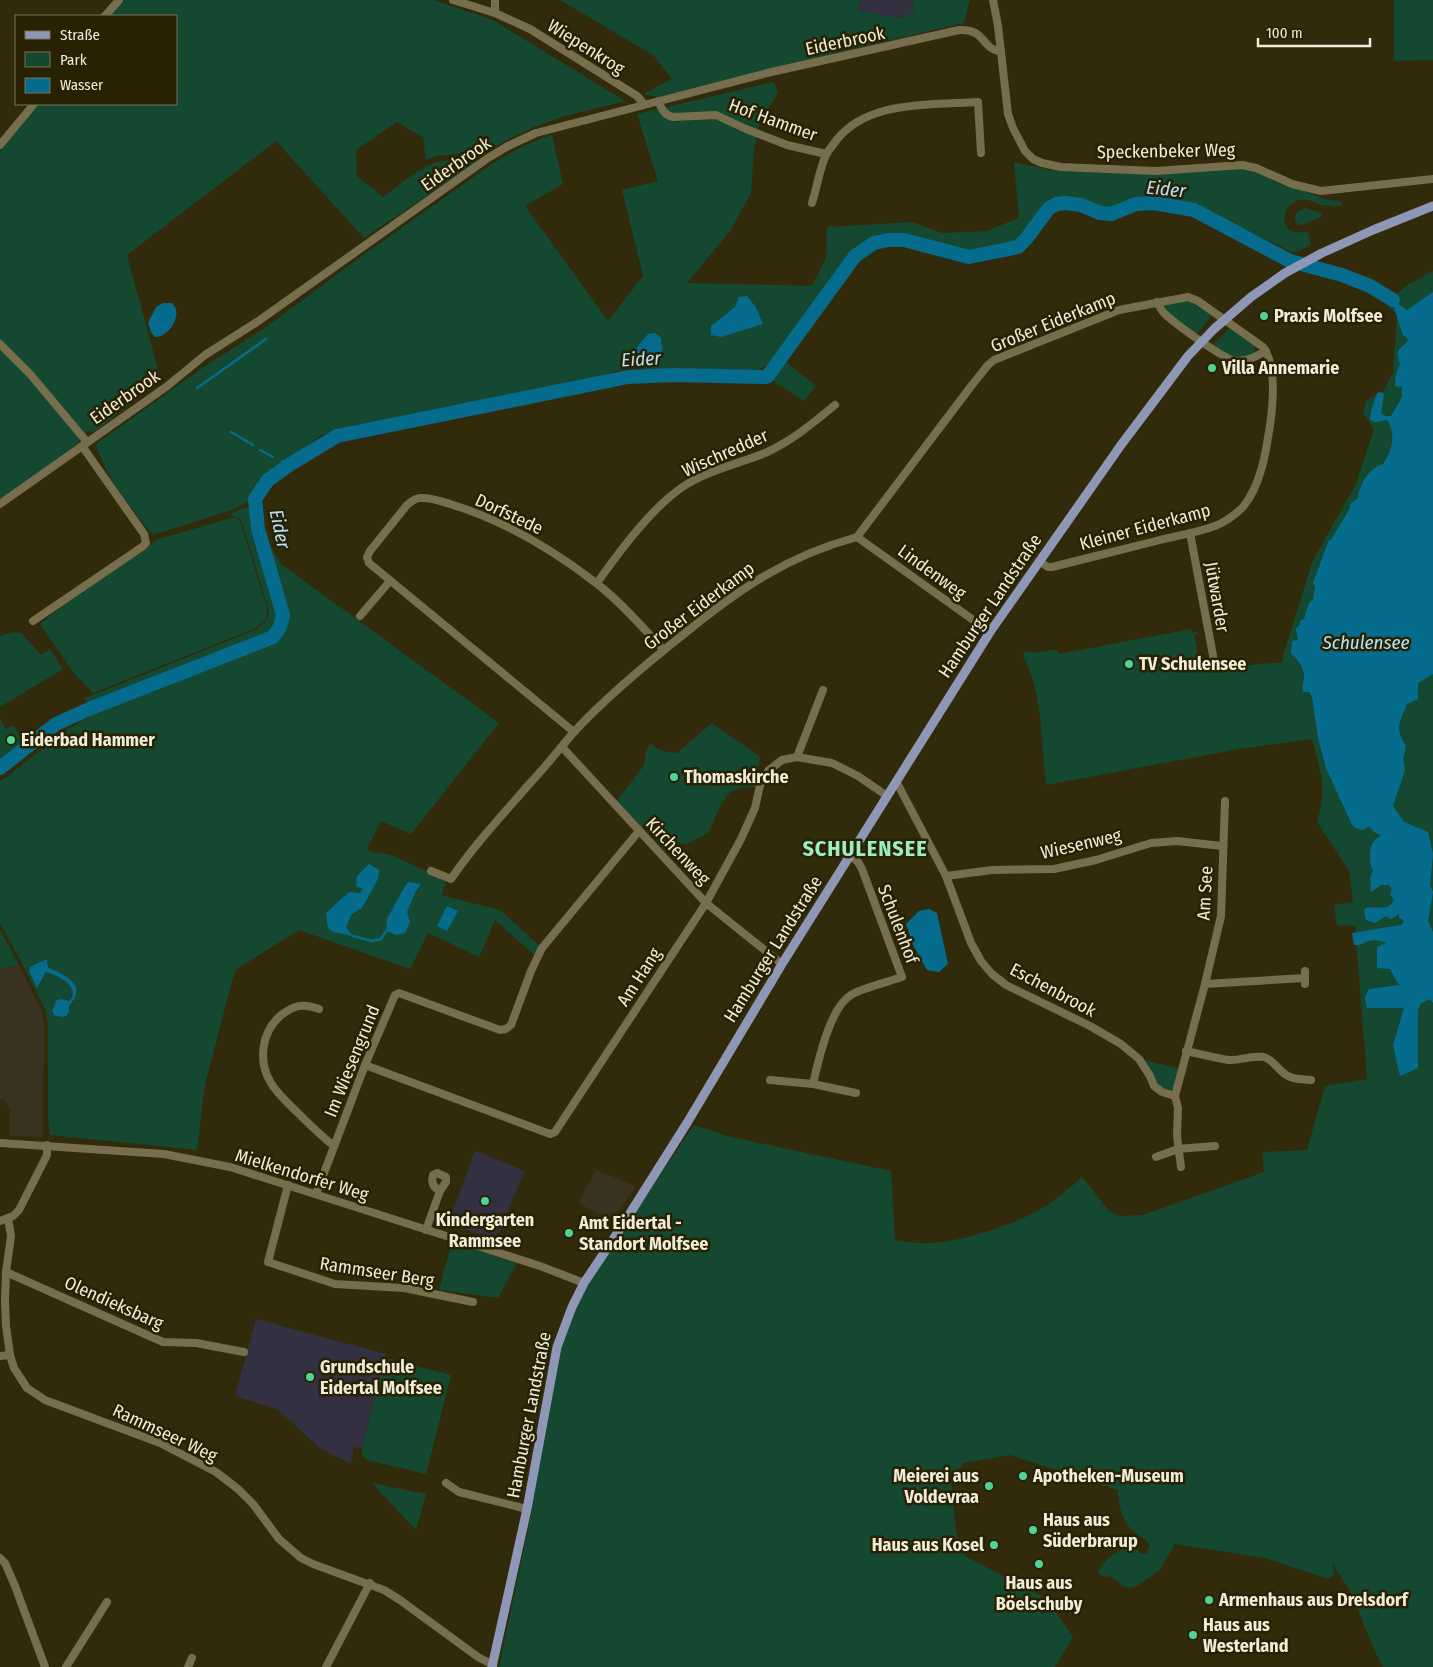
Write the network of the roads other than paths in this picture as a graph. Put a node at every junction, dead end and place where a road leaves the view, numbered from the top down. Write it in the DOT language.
graph roads {
  1 [pos="119,0"];
  2 [pos="453,0"];
  3 [pos="495,0"];
  4 [pos="993,0"];
  5 [pos="495,13"];
  6 [pos="107,15"];
  7 [pos="1001,51"];
  8 [pos="658,100"];
  9 [pos="644,104"];
  10 [pos="33,105"];
  11 [pos="0,145"];
  12 [pos="981,153"];
  13 [pos="826,154"];
  14 [pos="1433,179"];
  15 [pos="812,203"];
  16 [pos="1433,206"];
  17 [pos="1157,302"];
  18 [pos="1224,319"];
  19 [pos="1202,341"];
  20 [pos="0,344"];
  21 [pos="1266,351"];
  22 [pos="835,405"];
  23 [pos="85,444"];
  24 [pos="0,504"];
  25 [pos="1190,533"];
  26 [pos="857,537"];
  27 [pos="1040,561"];
  28 [pos="390,581"];
  29 [pos="597,583"];
  30 [pos="360,616"];
  31 [pos="33,621"];
  32 [pos="990,632"];
  33 [pos="664,650"];
  34 [pos="1215,666"];
  35 [pos="823,690"];
  36 [pos="574,732"];
  37 [pos="562,747"];
  38 [pos="797,757"];
  39 [pos="896,781"];
  40 [pos="887,796"];
  41 [pos="1225,801"];
  42 [pos="639,831"];
  43 [pos="1222,846"];
  44 [pos="850,856"];
  45 [pos="432,871"];
  46 [pos="946,876"];
  47 [pos="706,903"];
  48 [pos="782,964"];
  49 [pos="1305,978"];
  50 [pos="1205,984"];
  51 [pos="319,1009"];
  52 [pos="1186,1051"];
  53 [pos="365,1065"];
  54 [pos="770,1080"];
  55 [pos="1311,1080"];
  56 [pos="813,1084"];
  57 [pos="856,1093"];
  58 [pos="1174,1096"];
  59 [pos="0,1143"];
  60 [pos="47,1146"];
  61 [pos="334,1146"];
  62 [pos="1215,1146"];
  63 [pos="1178,1150"];
  64 [pos="1156,1157"];
  65 [pos="1181,1167"];
  66 [pos="288,1185"];
  67 [pos="440,1191"];
  68 [pos="316,1194"];
  69 [pos="4,1220"];
  70 [pos="426,1230"];
  71 [pos="6,1272"];
  72 [pos="584,1283"];
  73 [pos="473,1302"];
  74 [pos="244,1352"];
  75 [pos="10,1355"];
  76 [pos="0,1356"];
  77 [pos="446,1483"];
  78 [pos="527,1509"];
  79 [pos="0,1558"];
  80 [pos="370,1583"];
  81 [pos="107,1602"];
  82 [pos="192,1658"];
  83 [pos="493,1666"];
  84 [pos="45,1667"];
  85 [pos="66,1667"];
  86 [pos="188,1667"];
  87 [pos="326,1667"];
  1 -- 6 [label="street"];
  2 -- 5 [label="street, Wiepenkrog"];
  3 -- 5 [label="street"];
  4 -- 7 [label="street, Speckenbeker Weg"];
  5 -- 9 [label="street, Wiepenkrog"];
  7 -- 8 [label="street, Eiderbrook"];
  7 -- 14 [label="street, Speckenbeker Weg"];
  8 -- 9 [label="street, Eiderbrook"];
  8 -- 13 [label="street, Hof Hammer"];
  9 -- 23 [label="street, Eiderbrook"];
  10 -- 11 [label="street"];
  12 -- 13 [label="street, Hof Hammer"];
  13 -- 15 [label="street, Hof Hammer"];
  16 -- 18 [label="main road, Hamburger Landstraße"];
  17 -- 18 [label="street, Großer Eiderkamp"];
  17 -- 19 [label="street"];
  17 -- 26 [label="street, Großer Eiderkamp"];
  18 -- 19 [label="main road, Hamburger Landstraße"];
  18 -- 21 [label="street"];
  19 -- 21 [label="street"];
  19 -- 27 [label="main road, Hamburger Landstraße"];
  20 -- 23 [label="street"];
  21 -- 25 [label="street, Kleiner Eiderkamp"];
  22 -- 29 [label="street, Wischredder"];
  23 -- 24 [label="street, Eiderbrook"];
  23 -- 31 [label="street"];
  25 -- 27 [label="street, Kleiner Eiderkamp"];
  25 -- 34 [label="street, Jütwarder"];
  26 -- 32 [label="street, Lindenweg"];
  26 -- 33 [label="street, Großer Eiderkamp"];
  27 -- 32 [label="main road, Hamburger Landstraße"];
  28 -- 29 [label="street, Dorfstede"];
  28 -- 30 [label="street"];
  28 -- 36 [label="street, Dorfstede"];
  29 -- 33 [label="street, Dorfstede"];
  32 -- 39 [label="main road, Hamburger Landstraße"];
  33 -- 36 [label="street, Großer Eiderkamp"];
  35 -- 38 [label="street"];
  36 -- 37 [label="street, Großer Eiderkamp"];
  37 -- 42 [label="street, Kirchenweg"];
  37 -- 45 [label="street, Großer Eiderkamp"];
  38 -- 40 [label="street"];
  38 -- 47 [label="street, Am Hang"];
  39 -- 40 [label="main road, Hamburger Landstraße"];
  39 -- 46 [label="street, Eschenbrook"];
  40 -- 44 [label="main road, Hamburger Landstraße"];
  41 -- 43 [label="street, Am See"];
  42 -- 47 [label="street, Kirchenweg"];
  42 -- 53 [label="street, Im Wiesengrund"];
  43 -- 46 [label="street, Wiesenweg"];
  43 -- 50 [label="street, Am See"];
  44 -- 48 [label="main road, Hamburger Landstraße"];
  44 -- 56 [label="street, Schulenhof"];
  46 -- 58 [label="street, Eschenbrook"];
  47 -- 48 [label="street, Kirchenweg"];
  47 -- 53 [label="street, Am Hang"];
  48 -- 72 [label="main road, Hamburger Landstraße"];
  49 -- 50 [label="street"];
  50 -- 52 [label="street, Am See"];
  51 -- 61 [label="street"];
  52 -- 55 [label="street"];
  52 -- 58 [label="street, Am See"];
  53 -- 61 [label="street, Im Wiesengrund"];
  54 -- 56 [label="street"];
  56 -- 57 [label="street"];
  58 -- 63 [label="street"];
  59 -- 60 [label="street, Mielkendorfer Weg"];
  60 -- 66 [label="street, Mielkendorfer Weg"];
  60 -- 69 [label="street, Rammseer Weg"];
  61 -- 68 [label="street, Im Wiesengrund"];
  62 -- 63 [label="street"];
  63 -- 64 [label="street"];
  63 -- 65 [label="street"];
  66 -- 68 [label="street, Mielkendorfer Weg"];
  66 -- 73 [label="street, Rammseer Berg"];
  67 -- 70 [label="street"];
  68 -- 70 [label="street, Mielkendorfer Weg"];
  69 -- 71 [label="street, Rammseer Weg"];
  70 -- 72 [label="street, Mielkendorfer Weg"];
  71 -- 74 [label="street, Olendieksbarg"];
  71 -- 75 [label="street, Rammseer Weg"];
  72 -- 78 [label="main road, Hamburger Landstraße"];
  75 -- 76 [label="street"];
  75 -- 80 [label="street, Rammseer Weg"];
  77 -- 78 [label="street"];
  78 -- 83 [label="main road, Hamburger Landstraße"];
  79 -- 84 [label="street"];
  80 -- 83 [label="street, Rammseer Weg"];
  80 -- 87 [label="street"];
  81 -- 85 [label="street"];
  82 -- 86 [label="street"];
}
